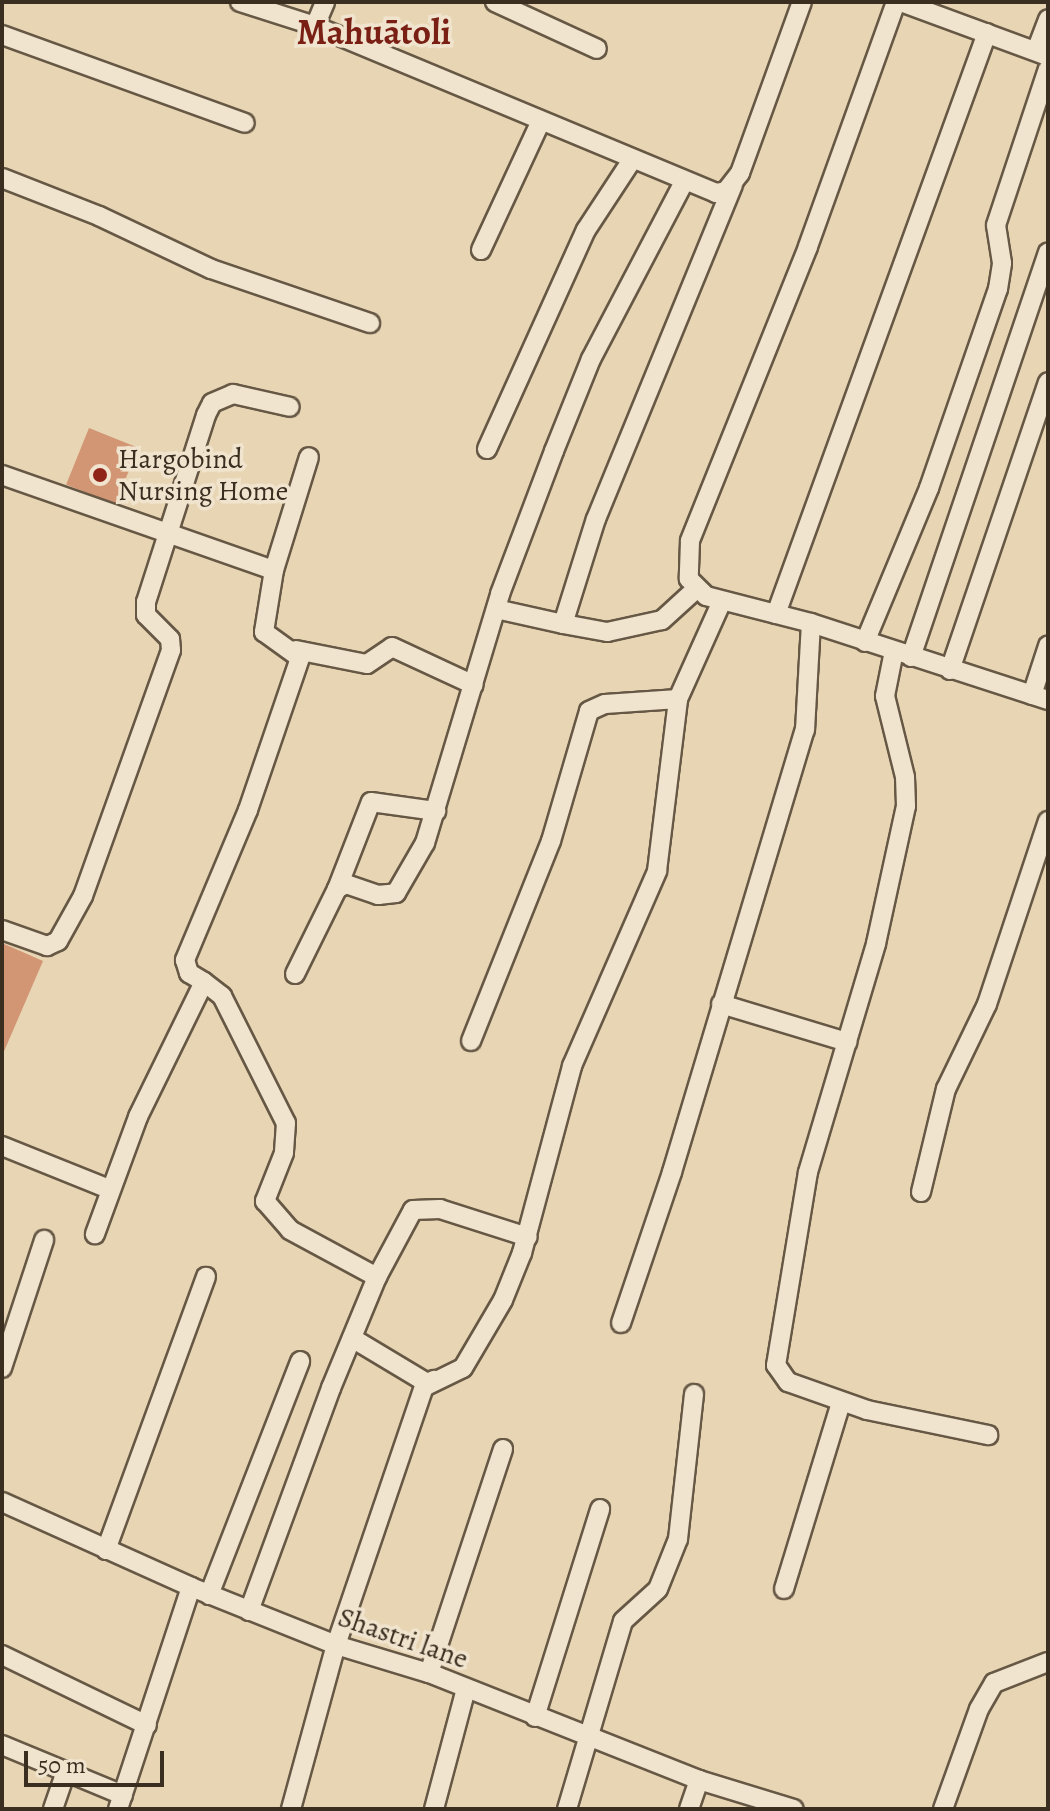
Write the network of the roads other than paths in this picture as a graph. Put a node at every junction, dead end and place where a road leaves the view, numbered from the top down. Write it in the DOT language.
graph roads {
  1 [pos="240,2"];
  2 [pos="325,2"];
  3 [pos="495,2"];
  4 [pos="802,2"];
  5 [pos="898,2"];
  6 [pos="1048,19"];
  7 [pos="315,26"];
  8 [pos="987,33"];
  9 [pos="2,35"];
  10 [pos="597,49"];
  11 [pos="1042,54"];
  12 [pos="1048,69"];
  13 [pos="541,121"];
  14 [pos="245,123"];
  15 [pos="632,160"];
  16 [pos="2,178"];
  17 [pos="684,182"];
  18 [pos="733,185"];
  19 [pos="481,250"];
  20 [pos="1048,253"];
  21 [pos="370,323"];
  22 [pos="1048,382"];
  23 [pos="290,407"];
  24 [pos="487,449"];
  25 [pos="309,457"];
  26 [pos="2,475"];
  27 [pos="168,535"];
  28 [pos="274,570"];
  29 [pos="695,590"];
  30 [pos="722,601"];
  31 [pos="496,609"];
  32 [pos="776,614"];
  33 [pos="811,623"];
  34 [pos="563,624"];
  35 [pos="865,642"];
  36 [pos="1048,646"];
  37 [pos="296,650"];
  38 [pos="903,654"];
  39 [pos="950,670"];
  40 [pos="474,685"];
  41 [pos="1040,698"];
  42 [pos="678,699"];
  43 [pos="436,811"];
  44 [pos="1048,821"];
  45 [pos="337,889"];
  46 [pos="2,930"];
  47 [pos="295,974"];
  48 [pos="204,982"];
  49 [pos="721,1004"];
  50 [pos="471,1041"];
  51 [pos="847,1042"];
  52 [pos="2,1146"];
  53 [pos="109,1189"];
  54 [pos="921,1192"];
  55 [pos="95,1234"];
  56 [pos="528,1237"];
  57 [pos="44,1240"];
  58 [pos="206,1277"];
  59 [pos="377,1277"];
  60 [pos="621,1323"];
  61 [pos="352,1338"];
  62 [pos="300,1361"];
  63 [pos="2,1365"];
  64 [pos="434,1380"];
  65 [pos="694,1394"];
  66 [pos="841,1402"];
  67 [pos="988,1435"];
  68 [pos="503,1449"];
  69 [pos="2,1502"];
  70 [pos="600,1509"];
  71 [pos="106,1550"];
  72 [pos="191,1587"];
  73 [pos="784,1589"];
  74 [pos="209,1595"];
  75 [pos="249,1611"];
  76 [pos="336,1645"];
  77 [pos="2,1655"];
  78 [pos="1048,1662"];
  79 [pos="429,1673"];
  80 [pos="466,1689"];
  81 [pos="535,1717"];
  82 [pos="147,1725"];
  83 [pos="590,1739"];
  84 [pos="4,1751"];
  85 [pos="66,1772"];
  86 [pos="699,1780"];
  87 [pos="120,1802"];
  88 [pos="53,1809"];
  89 [pos="291,1809"];
  90 [pos="434,1809"];
  91 [pos="567,1809"];
  92 [pos="689,1809"];
  93 [pos="794,1809"];
  94 [pos="943,1809"];
  1 -- 7 [label="street"];
  2 -- 7 [label="street"];
  3 -- 10 [label="street"];
  4 -- 18 [label="street"];
  5 -- 8 [label="street"];
  5 -- 29 [label="street"];
  6 -- 11 [label="street"];
  7 -- 13 [label="street"];
  8 -- 11 [label="street"];
  8 -- 32 [label="street"];
  9 -- 14 [label="street"];
  12 -- 35 [label="street"];
  13 -- 15 [label="street"];
  13 -- 19 [label="street"];
  15 -- 17 [label="street"];
  15 -- 24 [label="street"];
  16 -- 21 [label="street"];
  17 -- 18 [label="street"];
  17 -- 31 [label="street"];
  18 -- 34 [label="street"];
  20 -- 38 [label="street"];
  22 -- 39 [label="street"];
  23 -- 27 [label="street"];
  25 -- 28 [label="street"];
  26 -- 27 [label="street"];
  27 -- 28 [label="street"];
  27 -- 46 [label="street"];
  28 -- 37 [label="street"];
  29 -- 30 [label="street"];
  29 -- 34 [label="street"];
  30 -- 32 [label="street"];
  30 -- 42 [label="street"];
  31 -- 34 [label="street"];
  31 -- 40 [label="street"];
  32 -- 33 [label="street"];
  33 -- 35 [label="street"];
  33 -- 49 [label="street"];
  35 -- 38 [label="street"];
  36 -- 41 [label="street"];
  37 -- 40 [label="street"];
  37 -- 48 [label="street"];
  38 -- 39 [label="street"];
  38 -- 51 [label="street"];
  39 -- 41 [label="street"];
  40 -- 43 [label="street"];
  42 -- 50 [label="street"];
  42 -- 56 [label="street"];
  43 -- 45 [label="street"];
  43 -- 45 [label="street"];
  44 -- 54 [label="street"];
  45 -- 47 [label="street"];
  48 -- 53 [label="street"];
  48 -- 59 [label="street"];
  49 -- 51 [label="street"];
  49 -- 60 [label="street"];
  51 -- 66 [label="street"];
  52 -- 53 [label="street"];
  53 -- 55 [label="street"];
  56 -- 59 [label="street"];
  56 -- 64 [label="street"];
  57 -- 63 [label="street"];
  58 -- 71 [label="street"];
  59 -- 61 [label="street"];
  61 -- 64 [label="street"];
  61 -- 75 [label="street"];
  62 -- 74 [label="street"];
  64 -- 76 [label="street"];
  65 -- 83 [label="street"];
  66 -- 67 [label="street"];
  66 -- 73 [label="street"];
  68 -- 79 [label="street"];
  69 -- 71 [label="street, Shastri lane"];
  70 -- 81 [label="street"];
  71 -- 72 [label="street, Shastri lane"];
  72 -- 74 [label="street, Shastri lane"];
  72 -- 82 [label="street"];
  74 -- 75 [label="street, Shastri lane"];
  75 -- 76 [label="street, Shastri lane"];
  76 -- 79 [label="street, Shastri lane"];
  76 -- 89 [label="street"];
  77 -- 82 [label="street"];
  78 -- 94 [label="street"];
  79 -- 80 [label="street, Shastri lane"];
  80 -- 81 [label="street, Shastri lane"];
  80 -- 90 [label="street"];
  81 -- 83 [label="street, Shastri lane"];
  82 -- 87 [label="street"];
  83 -- 86 [label="street, Shastri lane"];
  83 -- 91 [label="street"];
  84 -- 85 [label="street"];
  85 -- 87 [label="street"];
  85 -- 88 [label="street"];
  86 -- 92 [label="street"];
  86 -- 93 [label="street, Shastri lane"];
}
